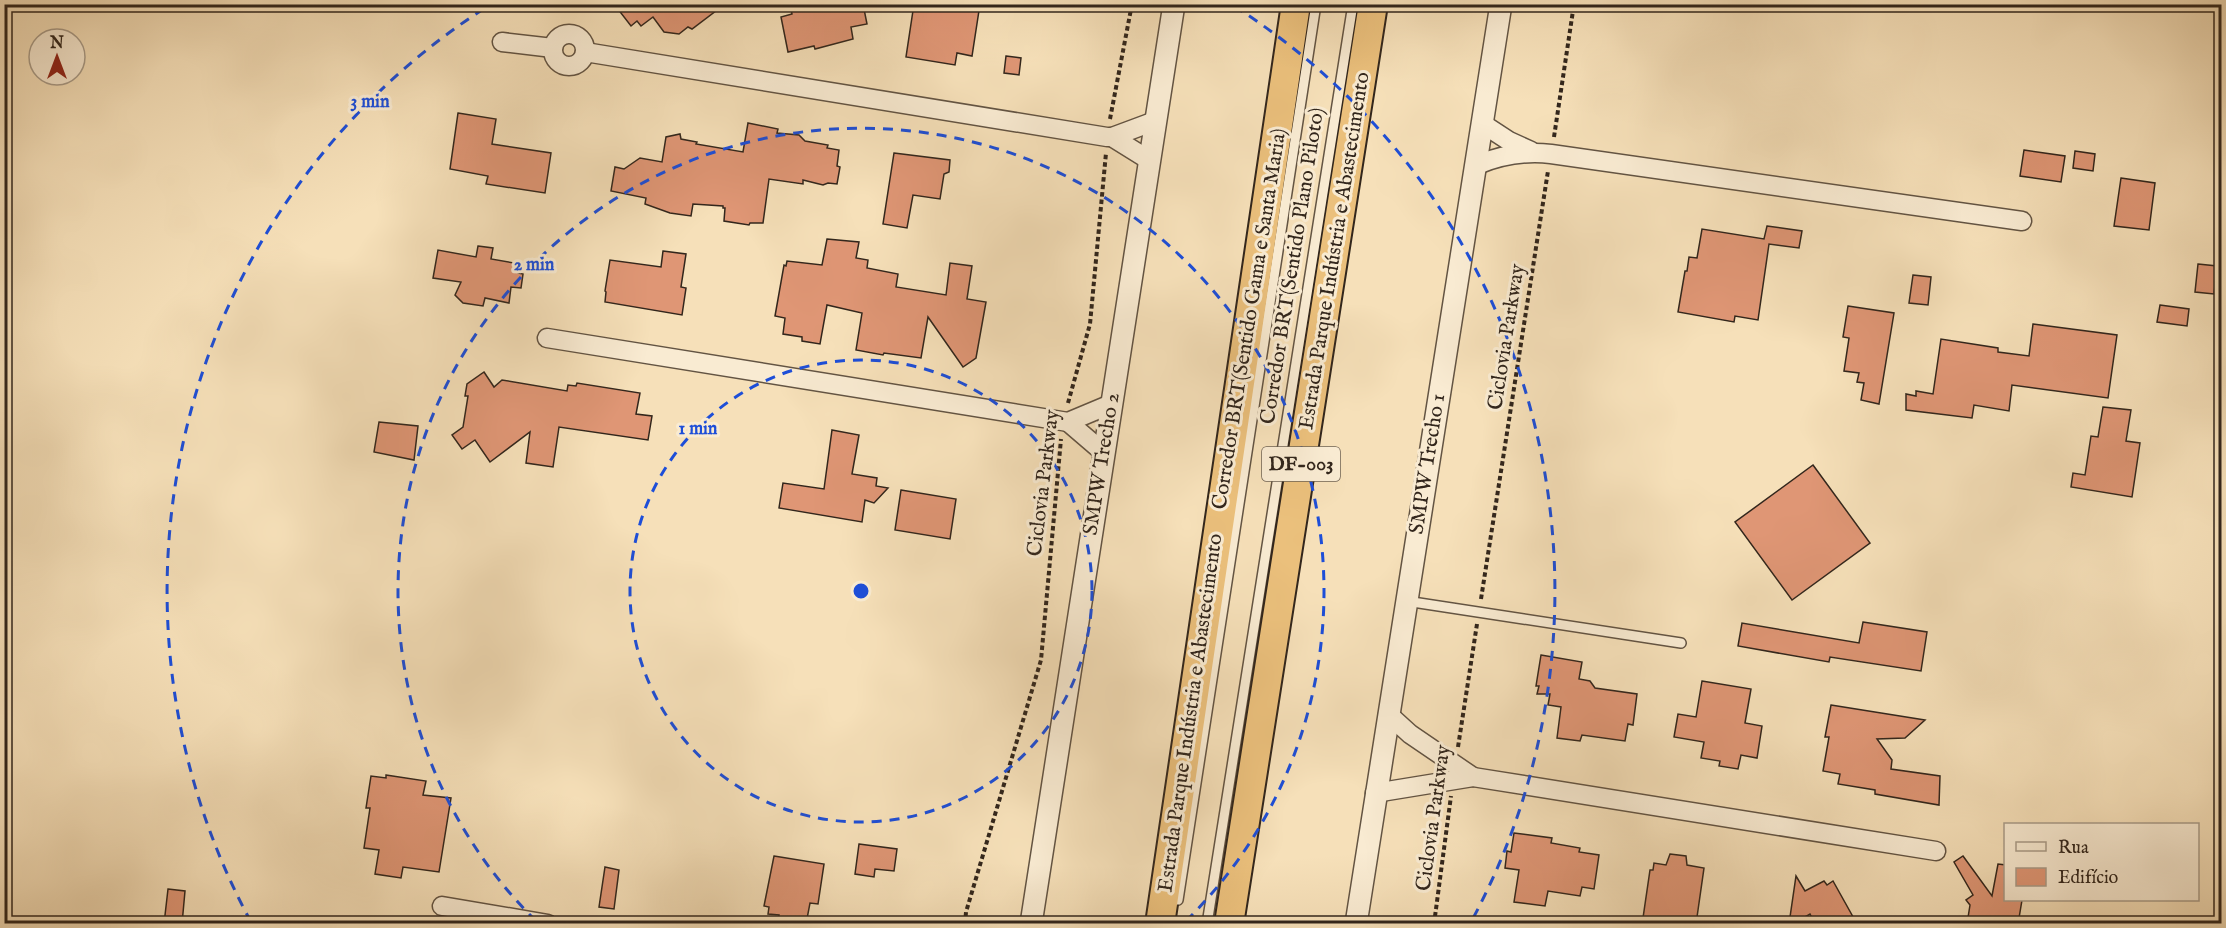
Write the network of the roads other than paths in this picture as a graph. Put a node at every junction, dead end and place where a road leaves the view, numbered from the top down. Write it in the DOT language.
graph roads {
  1 [pos="1174,4"];
  2 [pos="1296,4"];
  3 [pos="1316,4"];
  4 [pos="1353,4"];
  5 [pos="1373,4"];
  6 [pos="1501,4"];
  7 [pos="502,42"];
  8 [pos="1155,121"];
  9 [pos="1483,124"];
  10 [pos="1110,137"];
  11 [pos="1542,153"];
  12 [pos="1149,160"];
  13 [pos="1477,165"];
  14 [pos="2022,221"];
  15 [pos="547,338"];
  16 [pos="1111,404"];
  17 [pos="1065,422"];
  18 [pos="1103,452"];
  19 [pos="1406,601"];
  20 [pos="1681,643"];
  21 [pos="1388,714"];
  22 [pos="1455,772"];
  23 [pos="1375,793"];
  24 [pos="1936,851"];
  25 [pos="442,906"];
  26 [pos="1168,918"];
  27 [pos="548,924"];
  28 [pos="1031,924"];
  29 [pos="1207,924"];
  30 [pos="1229,924"];
  31 [pos="1356,924"];
  1 -- 8 [label="street, SMPW Trecho 2"];
  2 -- 26 [label="highway, Estrada Parque Indústria e Abastecimento / DF-003"];
  3 -- 26 [label="lane, Corredor BRT(Sentido Gama e Santa Maria)"];
  4 -- 29 [label="lane, Corredor BRT(Sentido Plano Piloto)"];
  5 -- 30 [label="highway, Estrada Parque Indústria e Abastecimento / DF-003"];
  6 -- 9 [label="street, SMPW Trecho 1"];
  7 -- 10 [label="street"];
  8 -- 10 [label="street"];
  8 -- 12 [label="street, SMPW Trecho 2"];
  9 -- 11 [label="street"];
  9 -- 13 [label="street, SMPW Trecho 1"];
  10 -- 12 [label="street"];
  11 -- 13 [label="street"];
  11 -- 14 [label="street"];
  12 -- 16 [label="street, SMPW Trecho 2"];
  13 -- 19 [label="street, SMPW Trecho 1"];
  15 -- 17 [label="street"];
  16 -- 17 [label="street"];
  16 -- 18 [label="street, SMPW Trecho 2"];
  17 -- 18 [label="street"];
  18 -- 28 [label="street, SMPW Trecho 2"];
  19 -- 20 [label="lane"];
  19 -- 21 [label="street, SMPW Trecho 1"];
  21 -- 22 [label="street"];
  21 -- 23 [label="street, SMPW Trecho 1"];
  22 -- 23 [label="street"];
  22 -- 24 [label="street"];
  23 -- 31 [label="street, SMPW Trecho 1"];
  25 -- 27 [label="street"];
}
